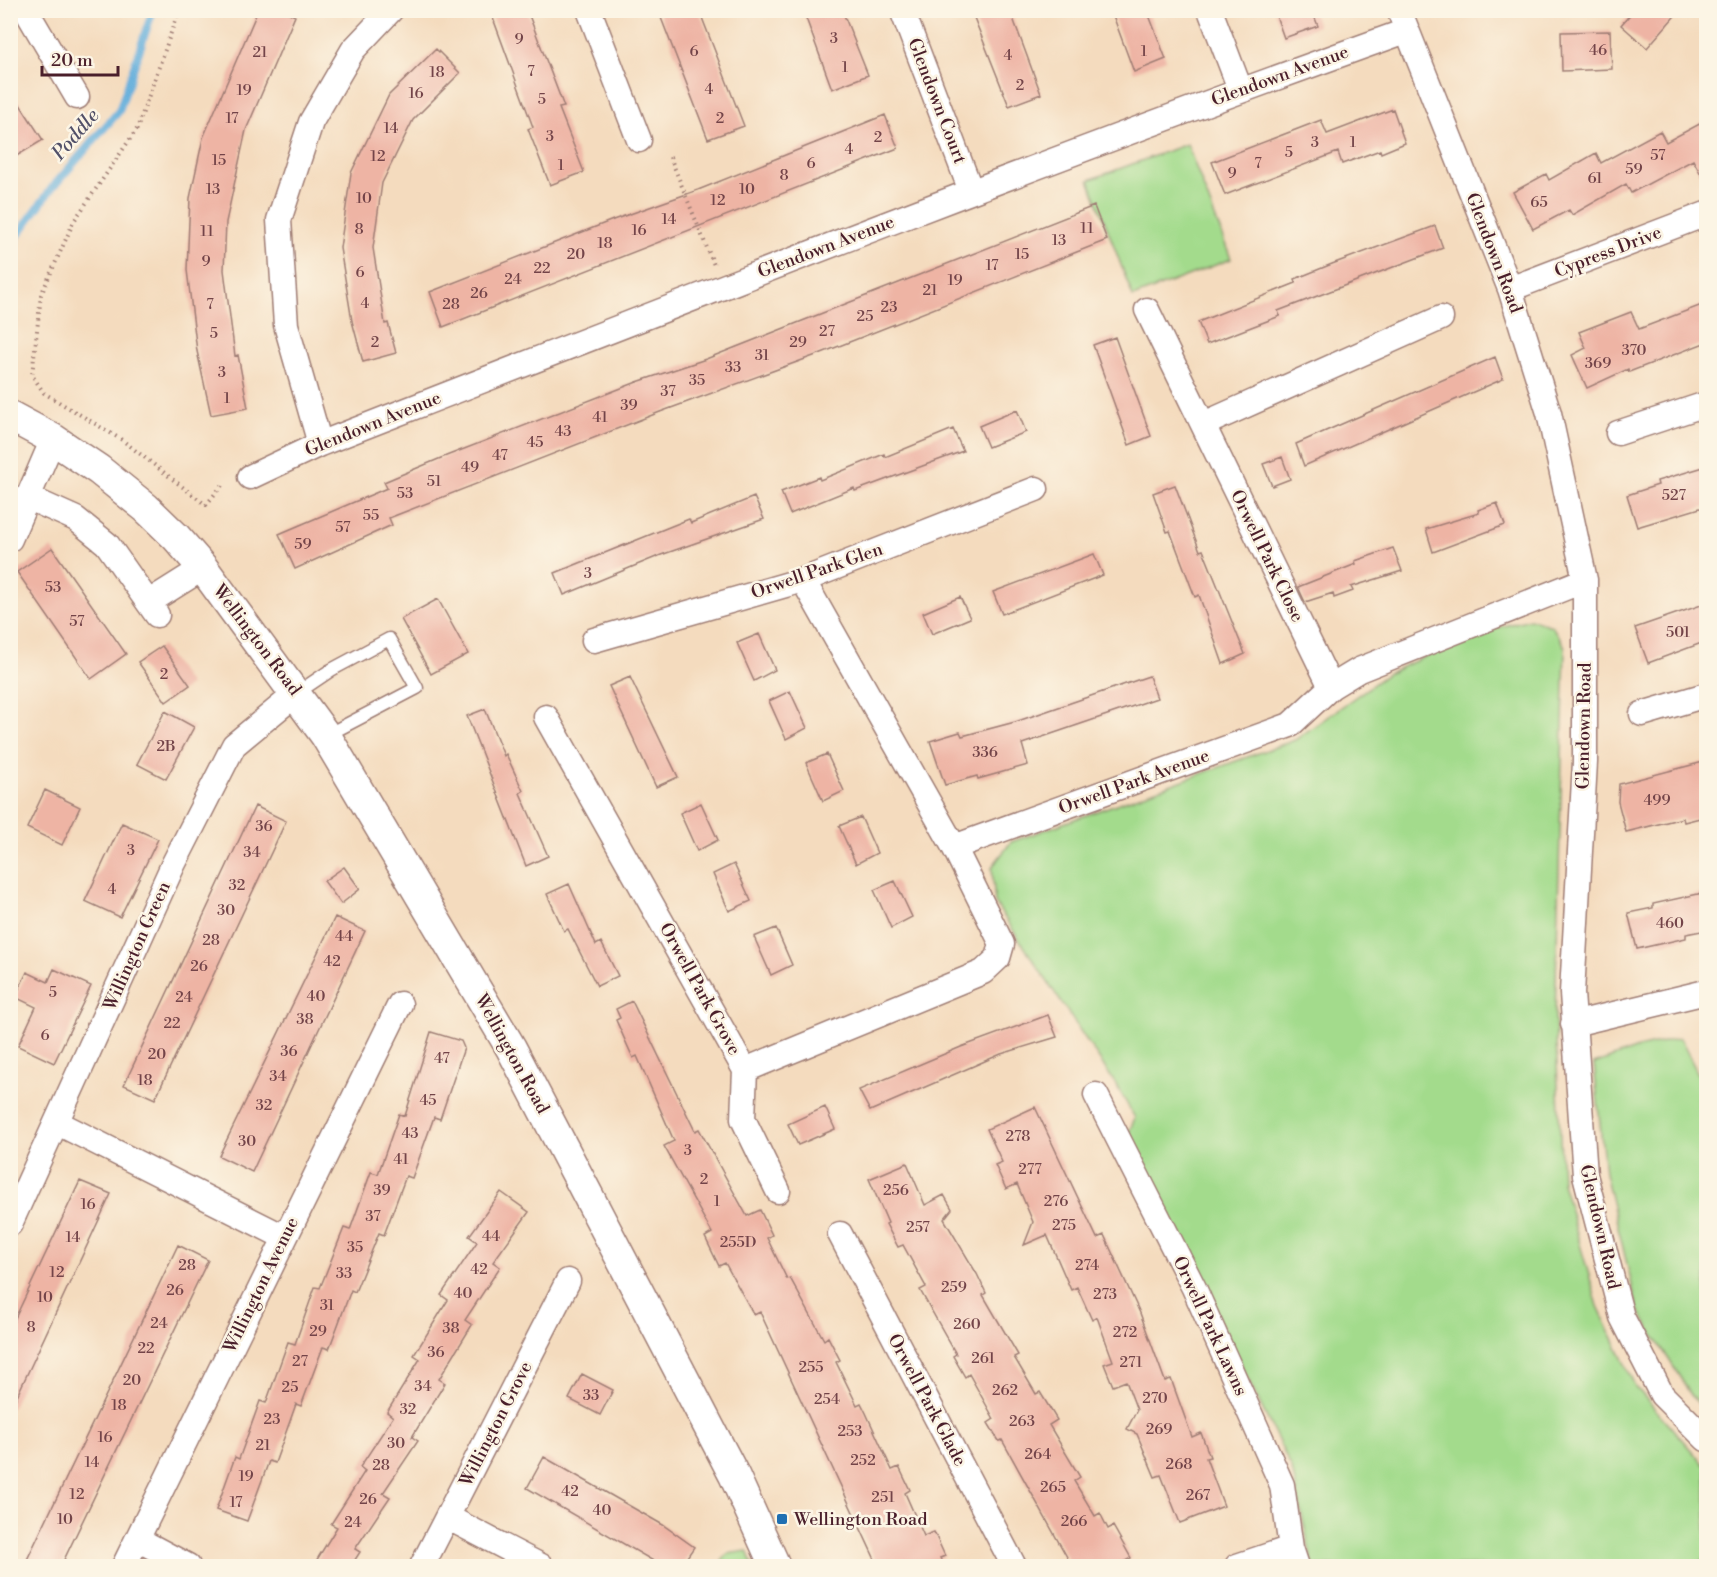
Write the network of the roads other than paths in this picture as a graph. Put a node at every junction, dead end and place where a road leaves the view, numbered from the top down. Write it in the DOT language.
graph roads {
  1 [pos="26,10"];
  2 [pos="391,10"];
  3 [pos="589,10"];
  4 [pos="902,10"];
  5 [pos="1210,10"];
  6 [pos="1403,21"];
  7 [pos="1240,89"];
  8 [pos="77,97"];
  9 [pos="639,140"];
  10 [pos="971,191"];
  11 [pos="1707,214"];
  12 [pos="1510,289"];
  13 [pos="1147,310"];
  14 [pos="1441,318"];
  15 [pos="1707,404"];
  16 [pos="1204,424"];
  17 [pos="32,427"];
  18 [pos="1618,433"];
  19 [pos="320,444"];
  20 [pos="250,477"];
  21 [pos="1036,489"];
  22 [pos="27,497"];
  23 [pos="10,539"];
  24 [pos="203,568"];
  25 [pos="802,580"];
  26 [pos="1585,580"];
  27 [pos="594,640"];
  28 [pos="1331,687"];
  29 [pos="297,693"];
  30 [pos="1707,695"];
  31 [pos="1642,714"];
  32 [pos="546,717"];
  33 [pos="326,736"];
  34 [pos="954,847"];
  35 [pos="1707,992"];
  36 [pos="400,1004"];
  37 [pos="1574,1024"];
  38 [pos="745,1070"];
  39 [pos="1096,1095"];
  40 [pos="58,1123"];
  41 [pos="778,1191"];
  42 [pos="10,1224"];
  43 [pos="840,1234"];
  44 [pos="284,1237"];
  45 [pos="568,1281"];
  46 [pos="1707,1439"];
  47 [pos="448,1518"];
  48 [pos="139,1540"];
  49 [pos="1294,1557"];
  50 [pos="124,1566"];
  51 [pos="188,1566"];
  52 [pos="422,1566"];
  53 [pos="541,1566"];
  54 [pos="775,1566"];
  55 [pos="1014,1566"];
  56 [pos="1237,1566"];
  1 -- 8 [label="street"];
  2 -- 19 [label="street"];
  3 -- 9 [label="street"];
  4 -- 10 [label="street, Glendown Court"];
  5 -- 7 [label="street"];
  6 -- 7 [label="street, Glendown Avenue"];
  6 -- 12 [label="street, Glendown Road"];
  7 -- 10 [label="street, Glendown Avenue"];
  10 -- 19 [label="street, Glendown Avenue"];
  11 -- 12 [label="street, Cypress Drive"];
  12 -- 26 [label="street, Glendown Road"];
  13 -- 16 [label="street, Orwell Park Close"];
  14 -- 16 [label="street"];
  15 -- 18 [label="street"];
  16 -- 28 [label="street, Orwell Park Close"];
  17 -- 22 [label="street, Wellington Road"];
  17 -- 24 [label="street, Wellington Road"];
  19 -- 20 [label="street, Glendown Avenue"];
  21 -- 25 [label="street, Orwell Park Glen"];
  22 -- 23 [label="street, Wellington Road"];
  22 -- 24 [label="street, Wellington Road"];
  24 -- 29 [label="street, Wellington Road"];
  25 -- 27 [label="street, Orwell Park Glen"];
  25 -- 34 [label="street"];
  26 -- 28 [label="street, Orwell Park Avenue"];
  26 -- 37 [label="street, Glendown Road"];
  28 -- 34 [label="street, Orwell Park Avenue"];
  29 -- 33 [label="street, Wellington Road"];
  29 -- 33 [label="lane"];
  29 -- 40 [label="street, Willington Green"];
  30 -- 31 [label="street"];
  32 -- 38 [label="street, Orwell Park Grove"];
  33 -- 54 [label="street, Wellington Road"];
  34 -- 38 [label="street, Orwell Park Grove"];
  35 -- 37 [label="street"];
  36 -- 44 [label="street, Willington Avenue"];
  37 -- 46 [label="street, Glendown Road"];
  38 -- 41 [label="street"];
  39 -- 49 [label="street, Orwell Park Lawns"];
  40 -- 42 [label="street, Willington Green"];
  40 -- 44 [label="street"];
  43 -- 55 [label="street, Orwell Park Glade"];
  44 -- 48 [label="street, Willington Avenue"];
  45 -- 47 [label="street, Willington Grove"];
  47 -- 52 [label="street, Willington Grove"];
  47 -- 53 [label="street"];
  48 -- 50 [label="street, Willington Avenue"];
  48 -- 51 [label="street"];
  49 -- 56 [label="street"];
}
